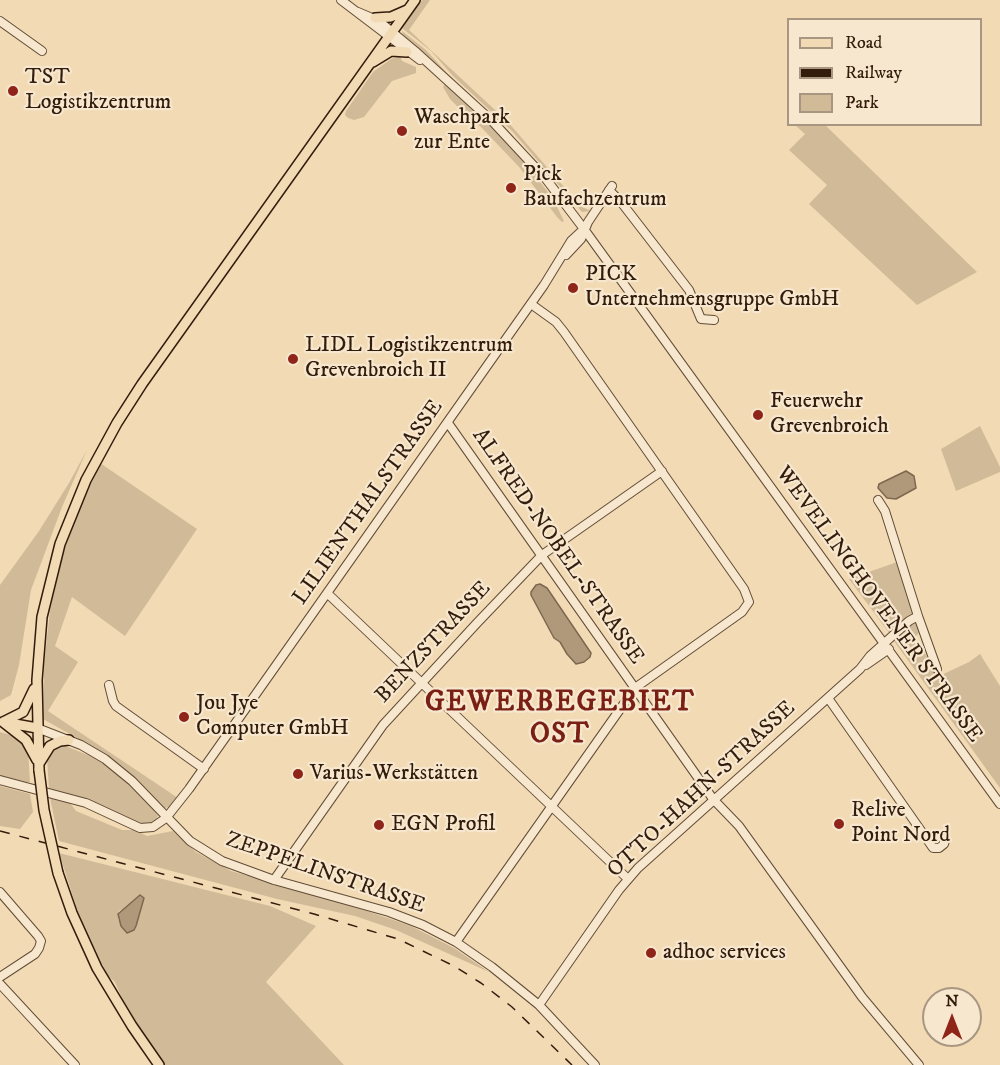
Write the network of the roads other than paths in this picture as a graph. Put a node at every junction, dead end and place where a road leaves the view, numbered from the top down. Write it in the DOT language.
graph roads {
  1 [pos="341,0"];
  2 [pos="412,4"];
  3 [pos="358,12"];
  4 [pos="375,18"];
  5 [pos="0,21"];
  6 [pos="390,34"];
  7 [pos="42,51"];
  8 [pos="407,52"];
  9 [pos="367,67"];
  10 [pos="432,67"];
  11 [pos="575,216"];
  12 [pos="584,229"];
  13 [pos="571,241"];
  14 [pos="562,258"];
  15 [pos="531,304"];
  16 [pos="714,320"];
  17 [pos="448,423"];
  18 [pos="662,471"];
  19 [pos="878,500"];
  20 [pos="542,555"];
  21 [pos="327,593"];
  22 [pos="918,616"];
  23 [pos="874,628"];
  24 [pos="886,646"];
  25 [pos="870,656"];
  26 [pos="860,669"];
  27 [pos="937,669"];
  28 [pos="37,680"];
  29 [pos="422,682"];
  30 [pos="110,685"];
  31 [pos="635,688"];
  32 [pos="828,698"];
  33 [pos="2,722"];
  34 [pos="37,728"];
  35 [pos="69,740"];
  36 [pos="39,767"];
  37 [pos="204,769"];
  38 [pos="0,780"];
  39 [pos="713,799"];
  40 [pos="1000,804"];
  41 [pos="552,805"];
  42 [pos="166,818"];
  43 [pos="924,835"];
  44 [pos="628,879"];
  45 [pos="274,880"];
  46 [pos="0,892"];
  47 [pos="456,942"];
  48 [pos="0,977"];
  49 [pos="0,984"];
  50 [pos="539,1005"];
  51 [pos="75,1065"];
  52 [pos="159,1065"];
  53 [pos="595,1065"];
  54 [pos="919,1065"];
  1 -- 3 [label="street"];
  2 -- 4 [label="main road"];
  2 -- 6 [label="main road"];
  3 -- 4 [label="street"];
  3 -- 6 [label="street"];
  4 -- 6 [label="street"];
  5 -- 7 [label="street"];
  6 -- 8 [label="street, WEVELINGHOVENER STRASSE"];
  6 -- 9 [label="main road"];
  6 -- 10 [label="street, WEVELINGHOVENER STRASSE"];
  8 -- 9 [label="main road"];
  8 -- 10 [label="street, WEVELINGHOVENER STRASSE"];
  9 -- 28 [label="main road"];
  10 -- 11 [label="street, WEVELINGHOVENER STRASSE"];
  11 -- 12 [label="street, WEVELINGHOVENER STRASSE"];
  11 -- 13 [label="street, LILIENTHALSTRASSE"];
  12 -- 13 [label="street, LILIENTHALSTRASSE"];
  12 -- 14 [label="street, LILIENTHALSTRASSE"];
  12 -- 16 [label="street, LILIENTHALSTRASSE"];
  12 -- 23 [label="street, WEVELINGHOVENER STRASSE"];
  13 -- 14 [label="street, LILIENTHALSTRASSE"];
  14 -- 15 [label="street, LILIENTHALSTRASSE"];
  15 -- 17 [label="street, LILIENTHALSTRASSE"];
  15 -- 18 [label="street"];
  17 -- 20 [label="street, ALFRED-NOBEL-STRASSE"];
  17 -- 21 [label="street, LILIENTHALSTRASSE"];
  18 -- 20 [label="street, BENZSTRASSE"];
  18 -- 31 [label="street"];
  19 -- 22 [label="street"];
  20 -- 29 [label="street, BENZSTRASSE"];
  20 -- 31 [label="street, ALFRED-NOBEL-STRASSE"];
  21 -- 29 [label="street"];
  21 -- 37 [label="street, LILIENTHALSTRASSE"];
  22 -- 24 [label="street"];
  22 -- 27 [label="street"];
  23 -- 24 [label="street, WEVELINGHOVENER STRASSE"];
  23 -- 25 [label="street, OTTO-HAHN-STRASSE"];
  24 -- 25 [label="street, OTTO-HAHN-STRASSE"];
  24 -- 26 [label="street, OTTO-HAHN-STRASSE"];
  24 -- 40 [label="street, WEVELINGHOVENER STRASSE"];
  25 -- 26 [label="street, OTTO-HAHN-STRASSE"];
  26 -- 32 [label="street, OTTO-HAHN-STRASSE"];
  28 -- 33 [label="main road"];
  28 -- 34 [label="main road"];
  29 -- 41 [label="street"];
  29 -- 45 [label="street, BENZSTRASSE"];
  30 -- 37 [label="street"];
  31 -- 39 [label="street, ALFRED-NOBEL-STRASSE"];
  31 -- 41 [label="street"];
  32 -- 39 [label="street, OTTO-HAHN-STRASSE"];
  32 -- 43 [label="street"];
  33 -- 34 [label="main road"];
  33 -- 36 [label="main road"];
  34 -- 35 [label="street, ZEPPELINSTRASSE"];
  34 -- 36 [label="main road"];
  35 -- 36 [label="main road"];
  35 -- 42 [label="street, ZEPPELINSTRASSE"];
  36 -- 52 [label="main road, bridge"];
  37 -- 42 [label="street, LILIENTHALSTRASSE"];
  38 -- 42 [label="street"];
  39 -- 44 [label="street, OTTO-HAHN-STRASSE"];
  39 -- 54 [label="street, ALFRED-NOBEL-STRASSE"];
  41 -- 44 [label="street"];
  41 -- 47 [label="street"];
  42 -- 45 [label="street, ZEPPELINSTRASSE"];
  44 -- 50 [label="street, OTTO-HAHN-STRASSE"];
  45 -- 47 [label="street, ZEPPELINSTRASSE"];
  46 -- 48 [label="street"];
  47 -- 50 [label="street, ZEPPELINSTRASSE"];
  49 -- 51 [label="street"];
  50 -- 53 [label="street, ZEPPELINSTRASSE"];
}
